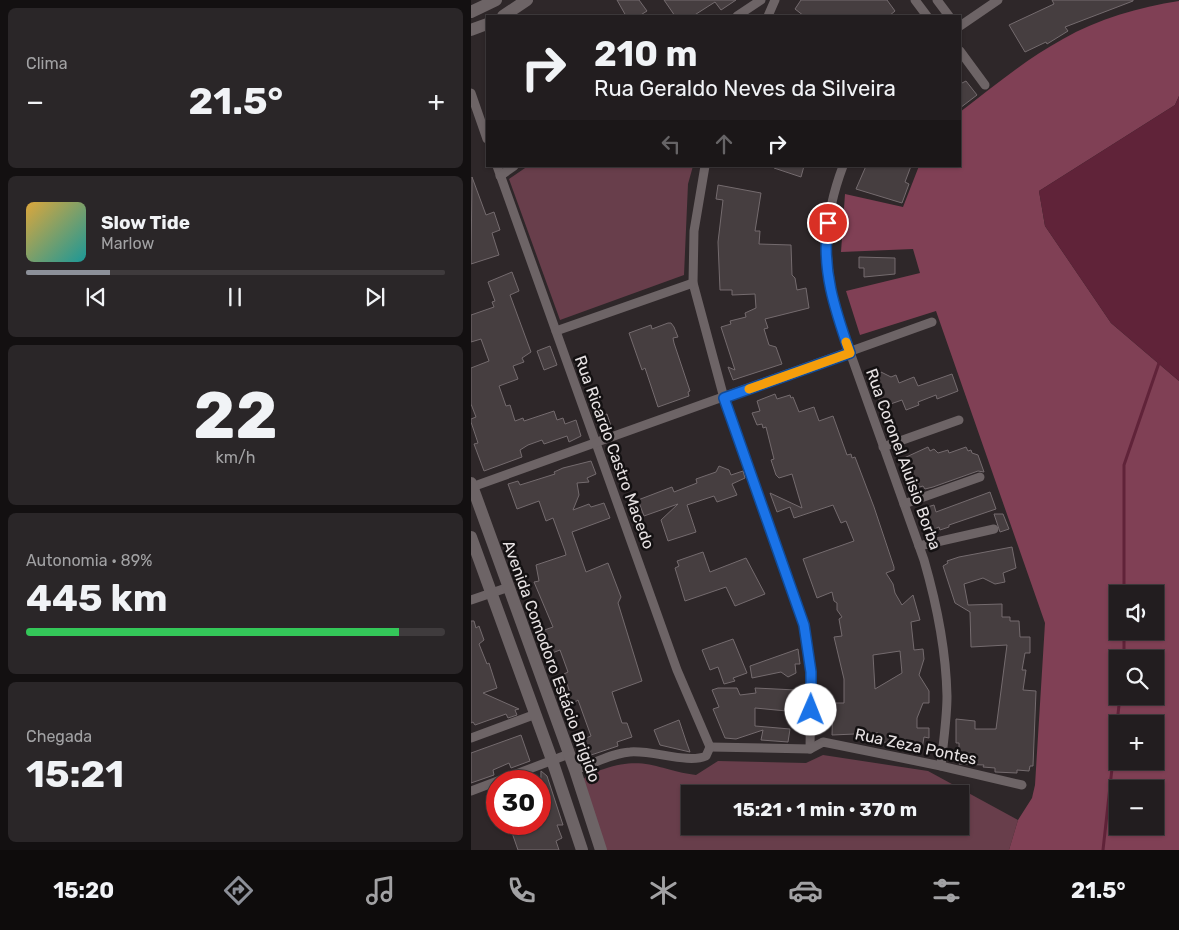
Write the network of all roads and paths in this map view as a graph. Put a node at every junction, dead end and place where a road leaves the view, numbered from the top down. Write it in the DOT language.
graph roads {
  1 [pos="496,0"];
  2 [pos="527,0"];
  3 [pos="761,0"];
  4 [pos="775,0"];
  5 [pos="915,0"];
  6 [pos="937,0"];
  7 [pos="998,0"];
  8 [pos="471,12"];
  9 [pos="504,15"];
  10 [pos="738,15"];
  11 [pos="768,15"];
  12 [pos="926,15"];
  13 [pos="948,15"];
  14 [pos="486,24"];
  15 [pos="961,25"];
  16 [pos="471,30"];
  17 [pos="961,52"];
  18 [pos="985,85"];
  19 [pos="471,93"];
  20 [pos="486,137"];
  21 [pos="497,167"];
  22 [pos="513,167"];
  23 [pos="705,167"];
  24 [pos="843,167"];
  25 [pos="500,176"];
  26 [pos="693,283"];
  27 [pos="932,322"];
  28 [pos="556,331"];
  29 [pos="850,353"];
  30 [pos="724,398"];
  31 [pos="959,420"];
  32 [pos="596,443"];
  33 [pos="883,447"];
  34 [pos="980,477"];
  35 [pos="472,485"];
  36 [pos="904,504"];
  37 [pos="995,529"];
  38 [pos="471,537"];
  39 [pos="919,546"];
  40 [pos="509,587"];
  41 [pos="491,593"];
  42 [pos="471,600"];
  43 [pos="536,714"];
  44 [pos="471,738"];
  45 [pos="709,746"];
  46 [pos="810,749"];
  47 [pos="569,754"];
  48 [pos="552,760"];
  49 [pos="941,766"];
  50 [pos="575,770"];
  51 [pos="1022,785"];
  52 [pos="471,791"];
  53 [pos="582,850"];
  54 [pos="601,850"];
  1 -- 8 [label="main road"];
  2 -- 9 [label="main road"];
  3 -- 10 [label="street"];
  4 -- 11 [label="street"];
  5 -- 12 [label="street"];
  6 -- 13 [label="street"];
  7 -- 15 [label="street"];
  14 -- 16 [label="main road"];
  17 -- 18 [label="street"];
  19 -- 20 [label="street"];
  21 -- 25 [label="street, Rua Ricardo Castro Macedo"];
  22 -- 25 [label="street"];
  23 -- 26 [label="street"];
  24 -- 29 [label="street, Rua Coronel Aluisio Borba"];
  25 -- 28 [label="street, Rua Ricardo Castro Macedo"];
  26 -- 28 [label="street"];
  26 -- 30 [label="street"];
  27 -- 29 [label="street"];
  28 -- 32 [label="street, Rua Ricardo Castro Macedo"];
  29 -- 30 [label="street"];
  29 -- 33 [label="street, Rua Coronel Aluisio Borba"];
  30 -- 32 [label="street"];
  30 -- 46 [label="street"];
  31 -- 33 [label="street"];
  32 -- 35 [label="street"];
  32 -- 45 [label="street, Rua Ricardo Castro Macedo"];
  33 -- 36 [label="street, Rua Coronel Aluisio Borba"];
  34 -- 36 [label="street"];
  35 -- 40 [label="main road, Avenida Comodoro Estácio Brigido"];
  36 -- 39 [label="street, Rua Coronel Aluisio Borba"];
  37 -- 39 [label="street"];
  38 -- 41 [label="main road, Avenida Comodoro Estácio Brigido"];
  39 -- 49 [label="street, Rua Coronel Aluisio Borba"];
  40 -- 41 [label="street"];
  40 -- 47 [label="main road, Avenida Comodoro Estácio Brigido"];
  41 -- 42 [label="street"];
  41 -- 43 [label="main road, Avenida Comodoro Estácio Brigido"];
  43 -- 44 [label="street"];
  43 -- 48 [label="main road, Avenida Comodoro Estácio Brigido"];
  45 -- 46 [label="street, Rua Zeza Pontes"];
  45 -- 50 [label="street"];
  46 -- 49 [label="street, Rua Zeza Pontes"];
  47 -- 48 [label="street"];
  47 -- 50 [label="main road, Avenida Comodoro Estácio Brigido"];
  48 -- 52 [label="street"];
  48 -- 53 [label="main road, Avenida Comodoro Estácio Brigido"];
  49 -- 51 [label="street, Rua Zeza Pontes"];
  50 -- 54 [label="main road, Avenida Comodoro Estácio Brigido"];
}
